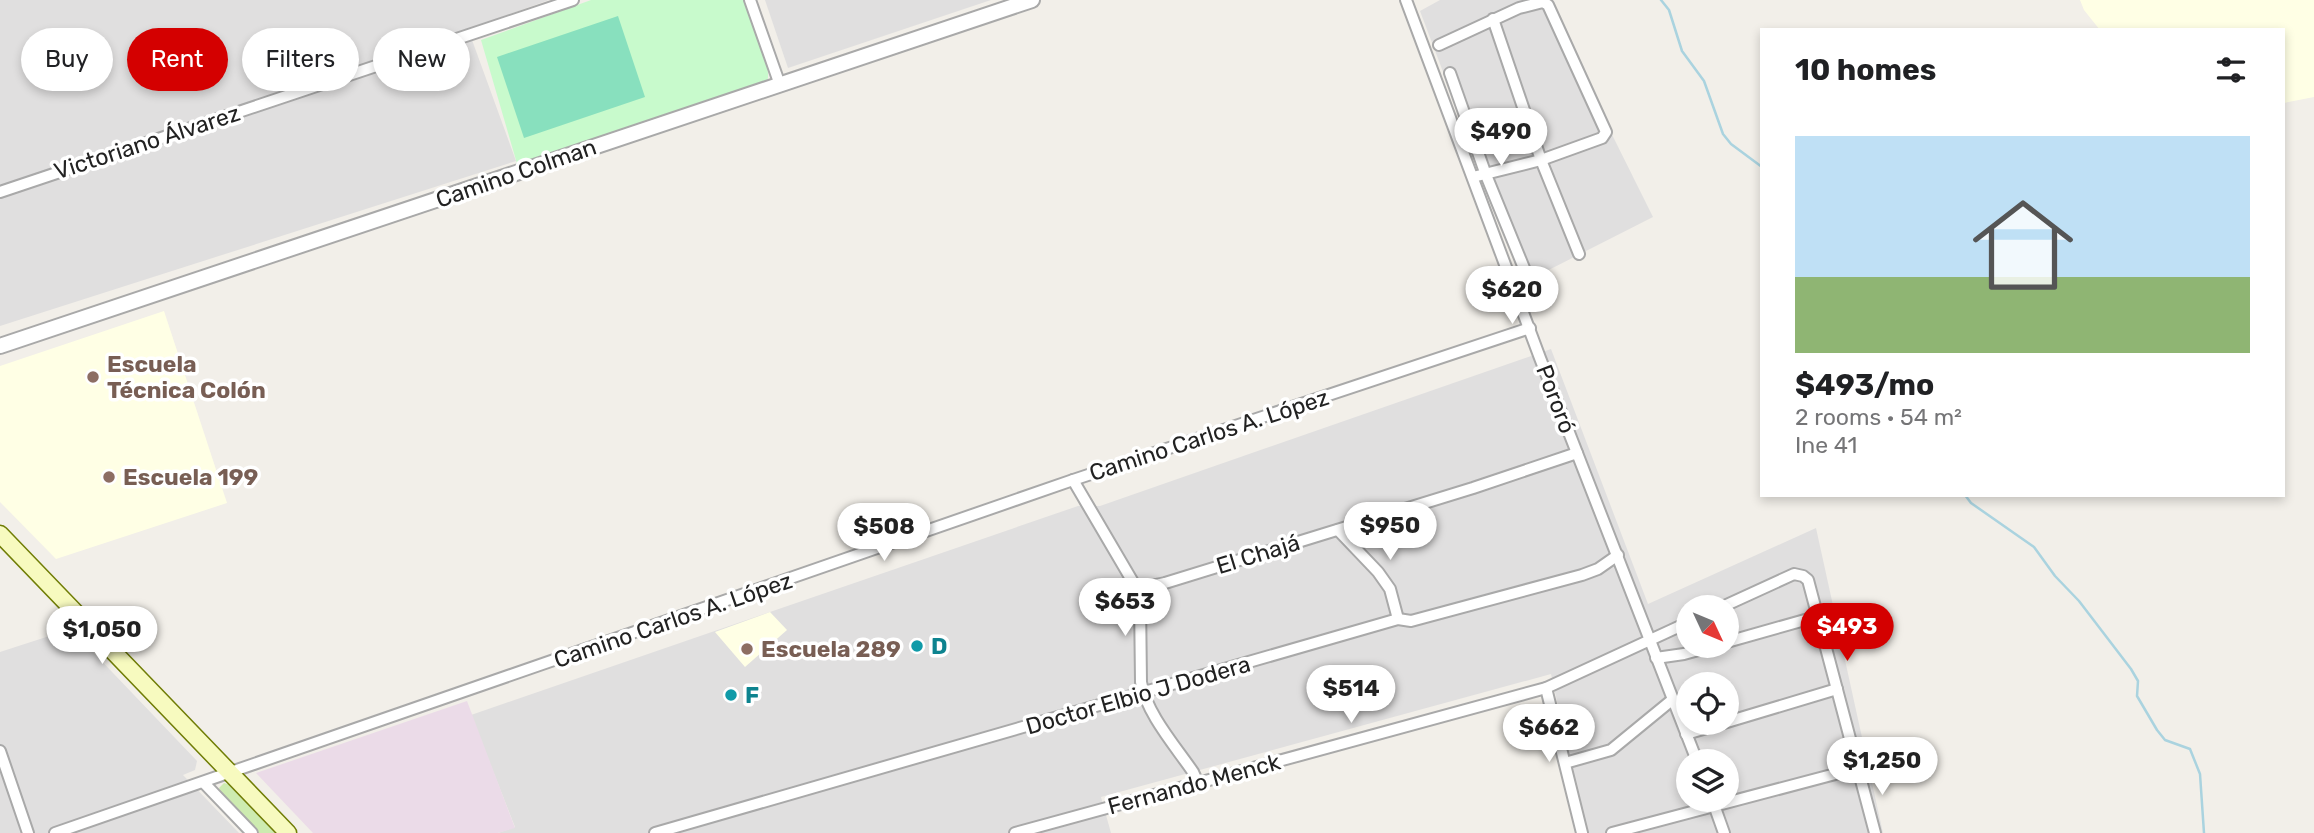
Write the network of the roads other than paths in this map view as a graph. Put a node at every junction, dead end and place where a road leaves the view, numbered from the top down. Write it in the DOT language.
graph roads {
  1 [pos="573,0"];
  2 [pos="750,0"];
  3 [pos="1032,0"];
  4 [pos="1406,0"];
  5 [pos="1493,19"];
  6 [pos="1439,45"];
  7 [pos="1450,73"];
  8 [pos="780,85"];
  9 [pos="1541,160"];
  10 [pos="1486,175"];
  11 [pos="1473,177"];
  12 [pos="0,192"];
  13 [pos="1579,254"];
  14 [pos="1526,273"];
  15 [pos="1530,328"];
  16 [pos="0,346"];
  17 [pos="1577,453"];
  18 [pos="1073,480"];
  19 [pos="1338,530"];
  20 [pos="0,534"];
  21 [pos="1618,555"];
  22 [pos="1138,589"];
  23 [pos="1740,599"];
  24 [pos="1819,616"];
  25 [pos="1398,619"];
  26 [pos="1676,628"];
  27 [pos="1740,638"];
  28 [pos="1651,639"];
  29 [pos="1676,655"];
  30 [pos="1656,658"];
  31 [pos="1546,688"];
  32 [pos="1837,689"];
  33 [pos="1143,693"];
  34 [pos="1672,700"];
  35 [pos="1676,710"];
  36 [pos="1739,718"];
  37 [pos="0,751"];
  38 [pos="1565,763"];
  39 [pos="1858,768"];
  40 [pos="230,773"];
  41 [pos="204,783"];
  42 [pos="1198,783"];
  43 [pos="1739,797"];
  44 [pos="1683,812"];
  45 [pos="1716,812"];
  46 [pos="28,833"];
  47 [pos="55,833"];
  48 [pos="252,833"];
  49 [pos="288,833"];
  50 [pos="655,833"];
  51 [pos="1014,833"];
  52 [pos="1582,833"];
  53 [pos="1612,833"];
  54 [pos="1724,833"];
  55 [pos="1875,833"];
  1 -- 12 [label="street, Victoriano Álvarez"];
  2 -- 8 [label="street"];
  3 -- 8 [label="street, Camino Colman"];
  4 -- 11 [label="street, Pororó"];
  5 -- 6 [label="street"];
  5 -- 9 [label="street"];
  5 -- 9 [label="street"];
  7 -- 10 [label="street"];
  8 -- 16 [label="street, Camino Colman"];
  9 -- 10 [label="street"];
  9 -- 13 [label="street"];
  10 -- 11 [label="street"];
  10 -- 14 [label="street"];
  11 -- 15 [label="street, Pororó"];
  15 -- 17 [label="street, Pororó"];
  15 -- 18 [label="street, Camino Carlos A. López"];
  17 -- 19 [label="street, El Chajá"];
  17 -- 21 [label="street, Pororó"];
  18 -- 22 [label="street"];
  18 -- 40 [label="street, Camino Carlos A. López"];
  19 -- 22 [label="street, El Chajá"];
  19 -- 25 [label="street"];
  20 -- 40 [label="main road"];
  21 -- 25 [label="street, Doctor Elbio J Dodera"];
  21 -- 28 [label="street, Pororó"];
  22 -- 33 [label="street"];
  23 -- 24 [label="street"];
  24 -- 27 [label="street"];
  24 -- 32 [label="street"];
  25 -- 33 [label="street, Doctor Elbio J Dodera"];
  26 -- 28 [label="street, Fernando Menck"];
  28 -- 30 [label="street, Pororó"];
  28 -- 31 [label="street, Fernando Menck"];
  29 -- 30 [label="street"];
  30 -- 34 [label="street, Pororó"];
  31 -- 38 [label="street"];
  31 -- 42 [label="street, Fernando Menck"];
  32 -- 36 [label="street"];
  32 -- 39 [label="street"];
  33 -- 42 [label="street"];
  33 -- 50 [label="street, Doctor Elbio J Dodera"];
  34 -- 35 [label="street, Pororó"];
  34 -- 38 [label="street"];
  37 -- 46 [label="street"];
  38 -- 52 [label="street"];
  39 -- 43 [label="street"];
  39 -- 55 [label="street"];
  40 -- 41 [label="street, Camino Carlos A. López"];
  40 -- 49 [label="main road"];
  41 -- 47 [label="street, Camino Carlos A. López"];
  41 -- 48 [label="street"];
  42 -- 51 [label="street, Fernando Menck"];
  44 -- 53 [label="street"];
  45 -- 54 [label="street"];
}
